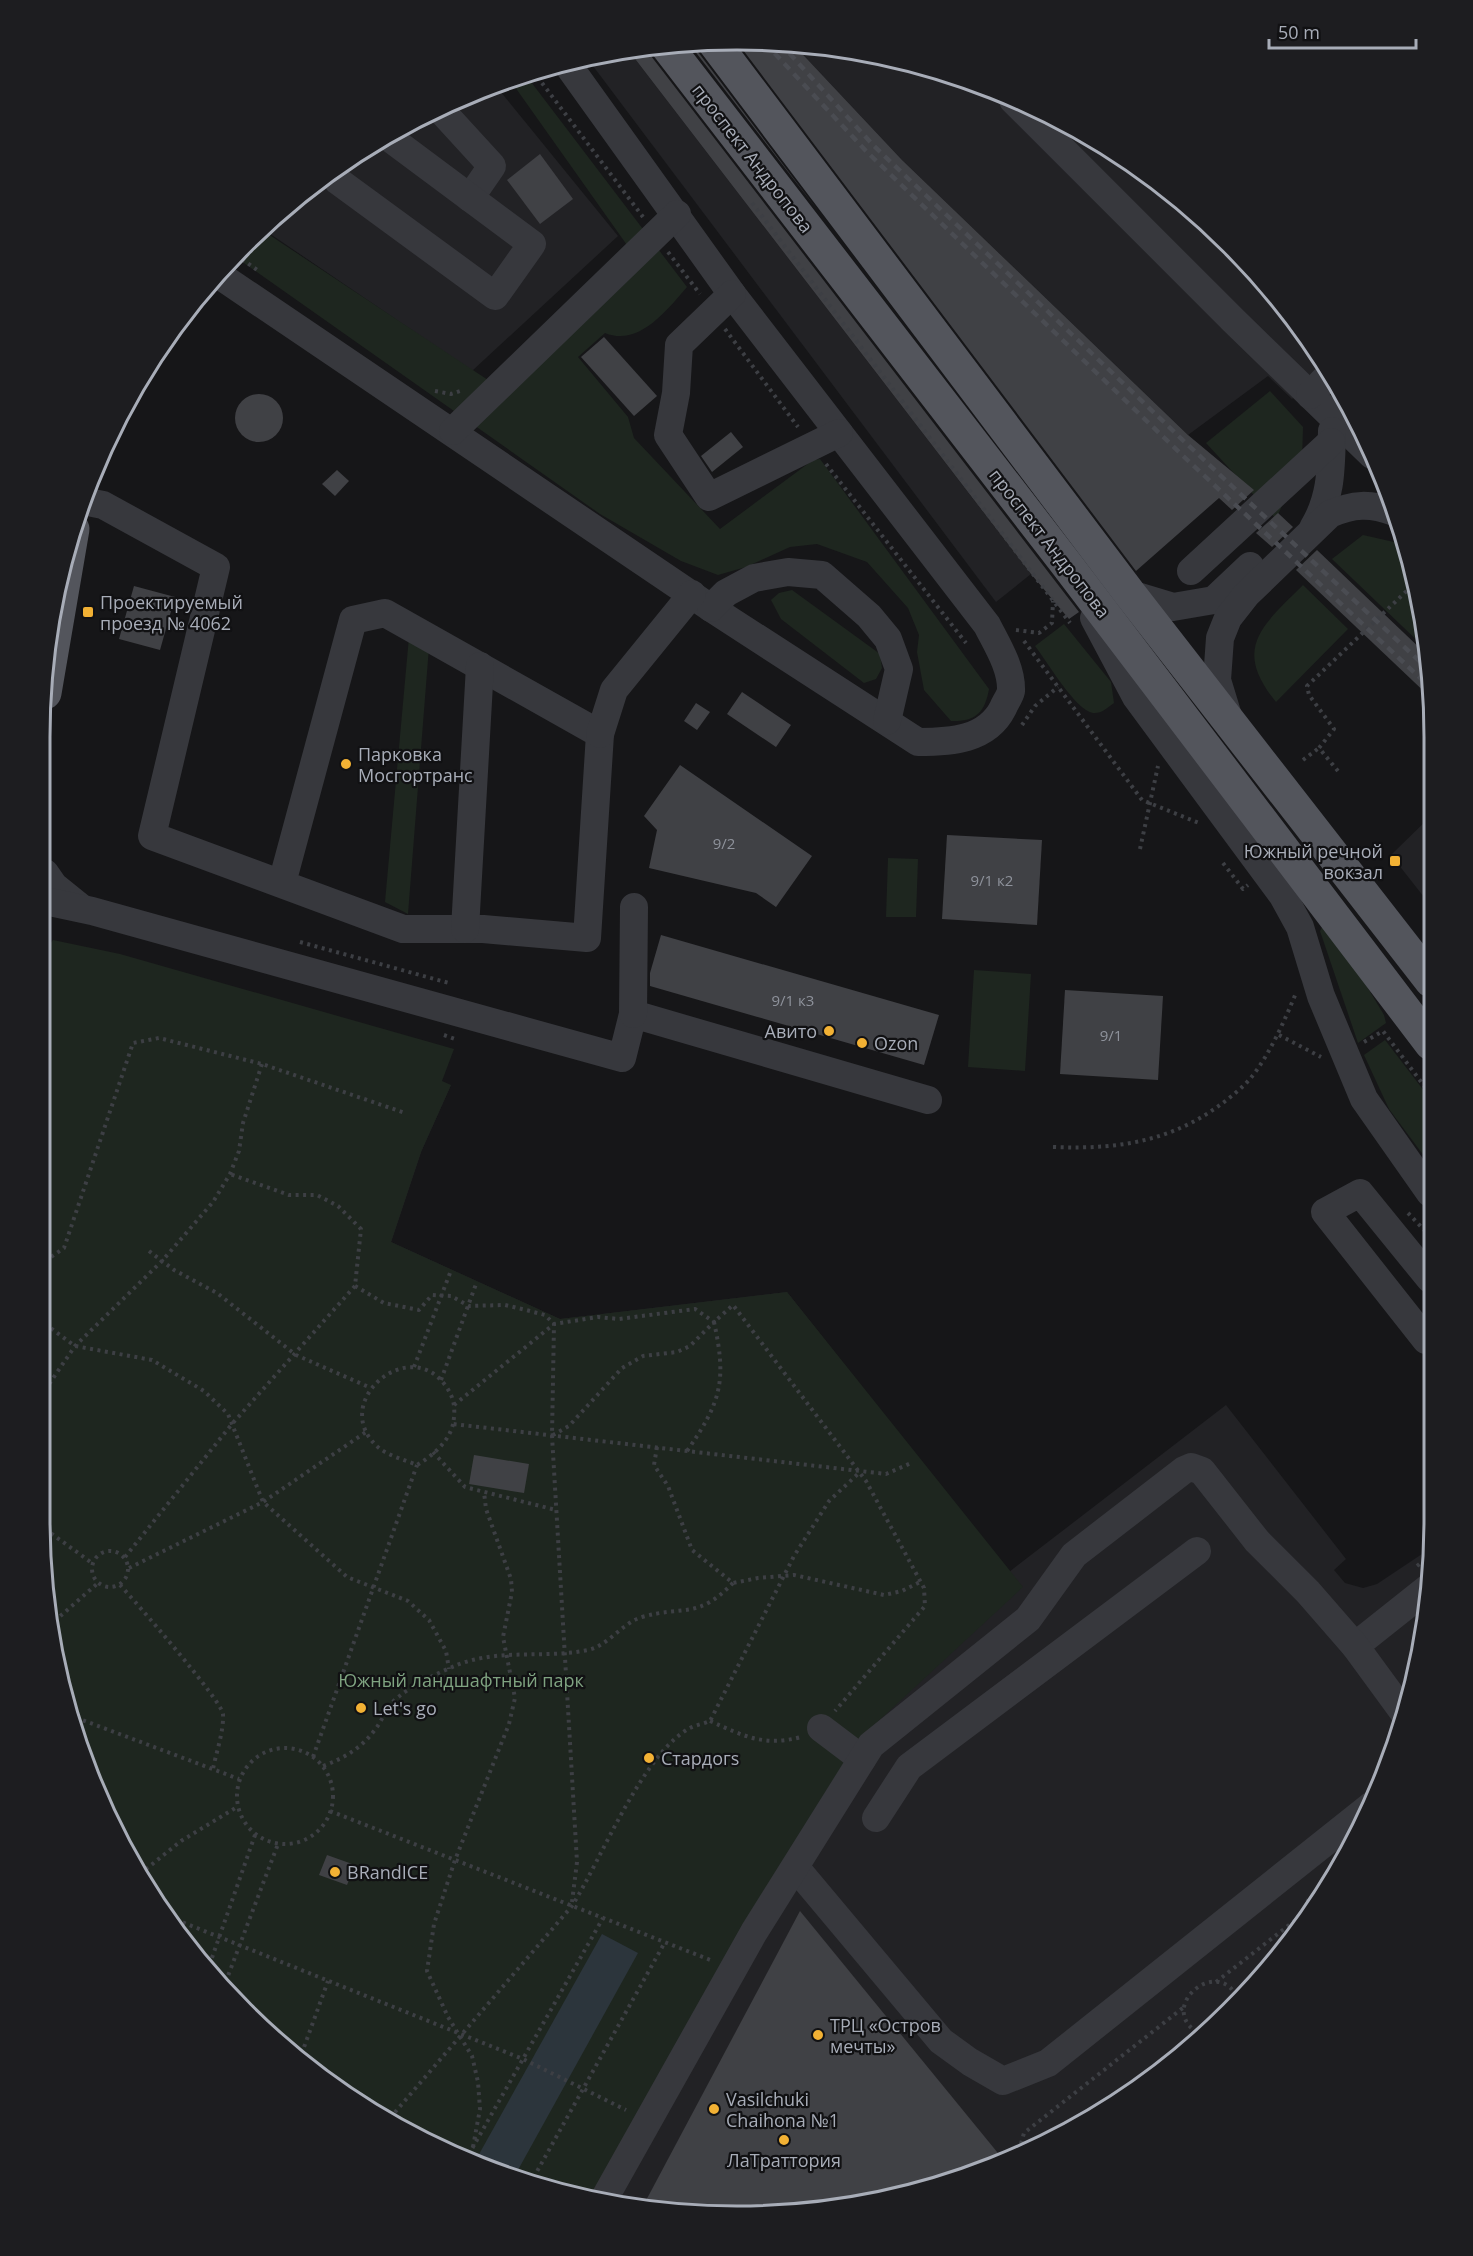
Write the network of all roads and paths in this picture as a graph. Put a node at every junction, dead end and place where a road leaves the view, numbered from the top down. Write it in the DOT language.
graph roads {
  1 [pos="720,50"];
  2 [pos="658,57"];
  3 [pos="572,70"];
  4 [pos="539,79"];
  5 [pos="445,115"];
  6 [pos="1030,115"];
  7 [pos="394,141"];
  8 [pos="338,182"];
  9 [pos="471,198"];
  10 [pos="751,201"];
  11 [pos="677,214"];
  12 [pos="655,234"];
  13 [pos="243,260"];
  14 [pos="264,274"];
  15 [pos="225,279"];
  16 [pos="723,304"];
  17 [pos="1320,385"];
  18 [pos="431,388"];
  19 [pos="463,391"];
  20 [pos="1332,430"];
  21 [pos="453,431"];
  22 [pos="839,433"];
  23 [pos="812,445"];
  24 [pos="1359,447"];
  25 [pos="1377,490"];
  26 [pos="1327,495"];
  27 [pos="91,503"];
  28 [pos="1384,509"];
  29 [pos="1310,533"];
  30 [pos="1067,565"];
  31 [pos="1191,571"];
  32 [pos="1407,590"];
  33 [pos="1130,594"];
  34 [pos="1053,600"];
  35 [pos="702,601"];
  36 [pos="1073,627"];
  37 [pos="1015,630"];
  38 [pos="966,643"];
  39 [pos="480,666"];
  40 [pos="887,721"];
  41 [pos="1231,725"];
  42 [pos="600,734"];
  43 [pos="1319,748"];
  44 [pos="1160,759"];
  45 [pos="1303,760"];
  46 [pos="1338,771"];
  47 [pos="1140,849"];
  48 [pos="1223,863"];
  49 [pos="50,880"];
  50 [pos="282,883"];
  51 [pos="1243,889"];
  52 [pos="50,903"];
  53 [pos="634,907"];
  54 [pos="82,908"];
  55 [pos="50,914"];
  56 [pos="465,929"];
  57 [pos="1424,972"];
  58 [pos="1299,987"];
  59 [pos="633,1014"];
  60 [pos="1424,1035"];
  61 [pos="1343,1054"];
  62 [pos="262,1064"];
  63 [pos="1424,1086"];
  64 [pos="928,1100"];
  65 [pos="405,1113"];
  66 [pos="1053,1147"];
  67 [pos="230,1174"];
  68 [pos="1424,1184"];
  69 [pos="149,1251"];
  70 [pos="50,1258"];
  71 [pos="162,1261"];
  72 [pos="1424,1272"];
  73 [pos="450,1273"];
  74 [pos="476,1284"];
  75 [pos="355,1286"];
  76 [pos="441,1295"];
  77 [pos="469,1306"];
  78 [pos="714,1322"];
  79 [pos="554,1324"];
  80 [pos="50,1328"];
  81 [pos="1424,1337"];
  82 [pos="75,1346"];
  83 [pos="296,1355"];
  84 [pos="414,1367"];
  85 [pos="441,1380"];
  86 [pos="50,1383"];
  87 [pos="371,1388"];
  88 [pos="454,1406"];
  89 [pos="232,1424"];
  90 [pos="453,1424"];
  91 [pos="366,1432"];
  92 [pos="552,1436"];
  93 [pos="657,1447"];
  94 [pos="687,1451"];
  95 [pos="433,1452"];
  96 [pos="910,1463"];
  97 [pos="417,1465"];
  98 [pos="860,1472"];
  99 [pos="484,1492"];
  100 [pos="263,1502"];
  101 [pos="556,1510"];
  102 [pos="50,1532"];
  103 [pos="1197,1551"];
  104 [pos="124,1557"];
  105 [pos="92,1563"];
  106 [pos="129,1568"];
  107 [pos="783,1578"];
  108 [pos="920,1582"];
  109 [pos="99,1583"];
  110 [pos="733,1583"];
  111 [pos="120,1585"];
  112 [pos="375,1586"];
  113 [pos="1419,1595"];
  114 [pos="57,1619"];
  115 [pos="1355,1646"];
  116 [pos="504,1654"];
  117 [pos="565,1654"];
  118 [pos="449,1669"];
  119 [pos="1398,1704"];
  120 [pos="80,1719"];
  121 [pos="710,1721"];
  122 [pos="821,1728"];
  123 [pos="313,1757"];
  124 [pos="862,1759"];
  125 [pos="322,1766"];
  126 [pos="213,1769"];
  127 [pos="239,1779"];
  128 [pos="237,1807"];
  129 [pos="330,1811"];
  130 [pos="876,1818"];
  131 [pos="1355,1819"];
  132 [pos="255,1835"];
  133 [pos="278,1844"];
  134 [pos="455,1860"];
  135 [pos="796,1868"];
  136 [pos="146,1869"];
  137 [pos="572,1906"];
  138 [pos="603,1918"];
  139 [pos="179,1921"];
  140 [pos="1292,1924"];
  141 [pos="219,1938"];
  142 [pos="665,1942"];
  143 [pos="238,1945"];
  144 [pos="211,1961"];
  145 [pos="733,1969"];
  146 [pos="226,1979"];
  147 [pos="328,1981"];
  148 [pos="1216,1982"];
  149 [pos="1234,1992"];
  150 [pos="1184,2007"];
  151 [pos="1195,2030"];
  152 [pos="462,2036"];
  153 [pos="303,2052"];
  154 [pos="523,2059"];
  155 [pos="584,2088"];
  156 [pos="626,2110"];
  157 [pos="393,2114"];
  158 [pos="1021,2144"];
  159 [pos="473,2147"];
  160 [pos="470,2152"];
  161 [pos="535,2176"];
  162 [pos="607,2194"];
  1 -- 33 [label="main road, проспект Андропова"];
  2 -- 30 [label="main road, проспект Андропова"];
  3 -- 11 [label="street"];
  4 -- 12 [label="path"];
  5 -- 9 [label="street"];
  6 -- 17 [label="street"];
  7 -- 9 [label="street"];
  8 -- 9 [label="street"];
  10 -- 34 [label="path"];
  11 -- 12 [label="street"];
  11 -- 16 [label="street"];
  12 -- 16 [label="path"];
  12 -- 21 [label="street"];
  13 -- 14 [label="path"];
  15 -- 21 [label="street"];
  16 -- 22 [label="street"];
  16 -- 23 [label="path"];
  16 -- 23 [label="street"];
  17 -- 20 [label="street"];
  18 -- 19 [label="path"];
  20 -- 24 [label="street"];
  20 -- 26 [label="street"];
  20 -- 31 [label="street"];
  21 -- 35 [label="street"];
  22 -- 23 [label="street"];
  22 -- 40 [label="street"];
  23 -- 38 [label="path"];
  25 -- 26 [label="street"];
  26 -- 29 [label="street"];
  26 -- 33 [label="street"];
  27 -- 50 [label="street"];
  28 -- 29 [label="street"];
  29 -- 41 [label="street"];
  30 -- 60 [label="main road, проспект Андропова"];
  30 -- 61 [label="street"];
  32 -- 43 [label="path"];
  33 -- 41 [label="main road, проспект Андропова"];
  34 -- 36 [label="path"];
  34 -- 37 [label="path"];
  35 -- 40 [label="street"];
  35 -- 40 [label="street"];
  35 -- 42 [label="street"];
  39 -- 42 [label="street"];
  39 -- 50 [label="street"];
  39 -- 56 [label="street"];
  41 -- 57 [label="main road, проспект Андропова"];
  42 -- 56 [label="street"];
  43 -- 45 [label="path"];
  43 -- 46 [label="path"];
  44 -- 47 [label="path"];
  48 -- 51 [label="path"];
  49 -- 54 [label="street"];
  50 -- 56 [label="street"];
  52 -- 54 [label="street"];
  53 -- 59 [label="street"];
  54 -- 55 [label="street"];
  54 -- 59 [label="street"];
  58 -- 66 [label="path"];
  59 -- 64 [label="street"];
  61 -- 63 [label="path"];
  61 -- 68 [label="street"];
  62 -- 65 [label="path"];
  62 -- 67 [label="path"];
  62 -- 70 [label="path"];
  67 -- 71 [label="path"];
  67 -- 75 [label="path"];
  69 -- 71 [label="path"];
  71 -- 82 [label="path"];
  71 -- 83 [label="path"];
  72 -- 81 [label="street"];
  73 -- 76 [label="path"];
  74 -- 77 [label="path"];
  75 -- 76 [label="path"];
  75 -- 83 [label="path"];
  76 -- 77 [label="path"];
  76 -- 84 [label="path"];
  77 -- 79 [label="path"];
  77 -- 85 [label="path"];
  78 -- 79 [label="path"];
  78 -- 92 [label="path"];
  78 -- 94 [label="path"];
  78 -- 98 [label="path"];
  79 -- 88 [label="path"];
  79 -- 92 [label="path"];
  80 -- 82 [label="path"];
  82 -- 86 [label="path"];
  82 -- 89 [label="path"];
  83 -- 87 [label="path"];
  83 -- 89 [label="path"];
  84 -- 85 [label="path"];
  84 -- 87 [label="path"];
  85 -- 88 [label="path"];
  87 -- 91 [label="path"];
  88 -- 90 [label="path"];
  89 -- 100 [label="path"];
  89 -- 104 [label="path"];
  90 -- 92 [label="path"];
  90 -- 95 [label="path"];
  91 -- 97 [label="path"];
  91 -- 100 [label="path"];
  92 -- 93 [label="path"];
  92 -- 101 [label="path"];
  93 -- 94 [label="path"];
  93 -- 110 [label="path"];
  94 -- 98 [label="path"];
  95 -- 97 [label="path"];
  95 -- 99 [label="path"];
  96 -- 98 [label="path"];
  97 -- 112 [label="path"];
  98 -- 107 [label="path"];
  98 -- 108 [label="path"];
  99 -- 101 [label="path"];
  99 -- 116 [label="path"];
  100 -- 106 [label="path"];
  100 -- 112 [label="path"];
  101 -- 117 [label="path"];
  102 -- 105 [label="path"];
  103 -- 130 [label="street"];
  104 -- 105 [label="path"];
  104 -- 106 [label="path"];
  105 -- 109 [label="path"];
  106 -- 111 [label="path"];
  107 -- 108 [label="path"];
  107 -- 110 [label="path"];
  107 -- 121 [label="path"];
  108 -- 122 [label="path"];
  109 -- 111 [label="path"];
  109 -- 114 [label="path"];
  110 -- 117 [label="path"];
  111 -- 126 [label="path"];
  112 -- 118 [label="path"];
  112 -- 123 [label="path"];
  113 -- 115 [label="street"];
  115 -- 119 [label="street"];
  115 -- 124 [label="street"];
  116 -- 117 [label="path"];
  116 -- 118 [label="path"];
  116 -- 134 [label="path"];
  117 -- 137 [label="path"];
  118 -- 125 [label="path"];
  120 -- 126 [label="path"];
  121 -- 122 [label="path"];
  121 -- 137 [label="path"];
  122 -- 124 [label="street"];
  123 -- 125 [label="path"];
  123 -- 127 [label="path"];
  124 -- 135 [label="street"];
  125 -- 129 [label="path"];
  126 -- 127 [label="path"];
  127 -- 128 [label="path"];
  128 -- 132 [label="path"];
  128 -- 136 [label="path"];
  129 -- 133 [label="path"];
  129 -- 134 [label="path"];
  131 -- 135 [label="street"];
  132 -- 133 [label="path"];
  132 -- 141 [label="path"];
  133 -- 143 [label="path"];
  134 -- 137 [label="path"];
  134 -- 152 [label="path"];
  135 -- 145 [label="street"];
  137 -- 138 [label="path"];
  137 -- 152 [label="path"];
  138 -- 142 [label="path"];
  138 -- 154 [label="path"];
  139 -- 141 [label="path"];
  140 -- 148 [label="path"];
  141 -- 143 [label="path"];
  141 -- 144 [label="path"];
  142 -- 145 [label="path"];
  142 -- 155 [label="path"];
  143 -- 146 [label="path"];
  143 -- 147 [label="path"];
  145 -- 162 [label="street"];
  147 -- 152 [label="path"];
  147 -- 153 [label="path"];
  148 -- 149 [label="path"];
  148 -- 150 [label="path"];
  150 -- 151 [label="path"];
  150 -- 158 [label="path"];
  152 -- 154 [label="path"];
  152 -- 157 [label="path"];
  152 -- 159 [label="path"];
  154 -- 155 [label="path"];
  154 -- 159 [label="path"];
  155 -- 156 [label="path"];
  155 -- 161 [label="path"];
  159 -- 160 [label="path"];
}
